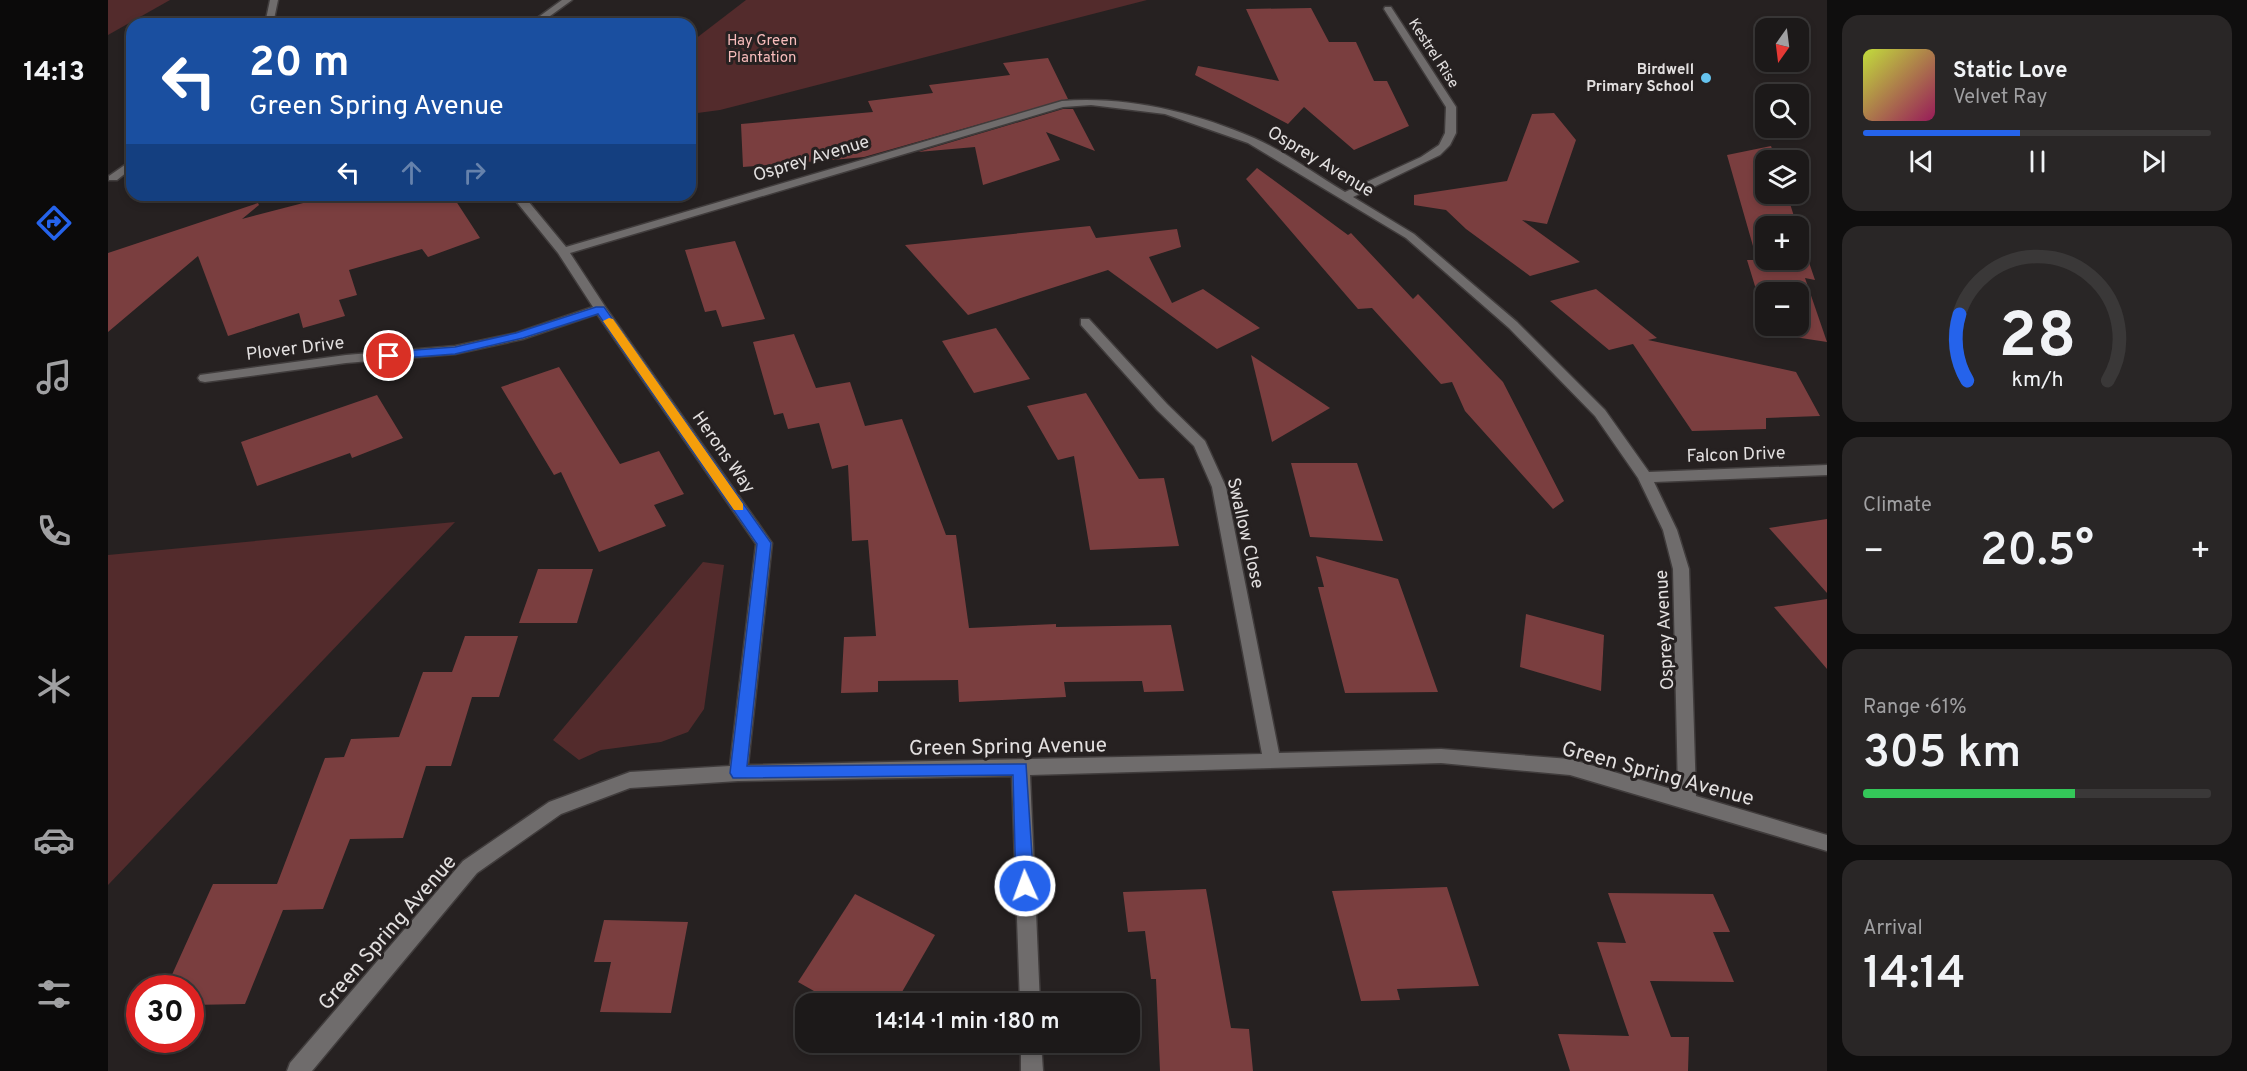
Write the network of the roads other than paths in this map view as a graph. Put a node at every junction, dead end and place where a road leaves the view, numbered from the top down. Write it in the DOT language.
graph roads {
  1 [pos="274,0"];
  2 [pos="568,0"];
  3 [pos="1388,9"];
  4 [pos="270,18"];
  5 [pos="542,18"];
  6 [pos="126,168"];
  7 [pos="113,178"];
  8 [pos="1346,196"];
  9 [pos="522,201"];
  10 [pos="563,251"];
  11 [pos="600,309"];
  12 [pos="1085,322"];
  13 [pos="205,378"];
  14 [pos="1827,470"];
  15 [pos="1645,477"];
  16 [pos="1272,761"];
  17 [pos="1021,768"];
  18 [pos="738,773"];
  19 [pos="1687,803"];
  20 [pos="1827,843"];
  21 [pos="1029,993"];
  22 [pos="1031,1053"];
  23 [pos="298,1071"];
  24 [pos="1032,1071"];
  1 -- 4 [label="street"];
  2 -- 5 [label="street"];
  3 -- 8 [label="street, Kestrel Rise"];
  6 -- 7 [label="street"];
  8 -- 10 [label="street, Osprey Avenue"];
  8 -- 15 [label="street, Osprey Avenue"];
  9 -- 10 [label="street, Herons Way"];
  10 -- 11 [label="street, Herons Way"];
  11 -- 13 [label="street, Plover Drive"];
  11 -- 18 [label="street, Herons Way"];
  12 -- 16 [label="street, Swallow Close"];
  14 -- 15 [label="street, Falcon Drive"];
  15 -- 19 [label="street, Osprey Avenue"];
  16 -- 17 [label="street, Green Spring Avenue"];
  16 -- 19 [label="street, Green Spring Avenue"];
  17 -- 18 [label="street, Green Spring Avenue"];
  17 -- 21 [label="street"];
  18 -- 23 [label="street, Green Spring Avenue"];
  19 -- 20 [label="street, Green Spring Avenue"];
  22 -- 24 [label="street"];
}
